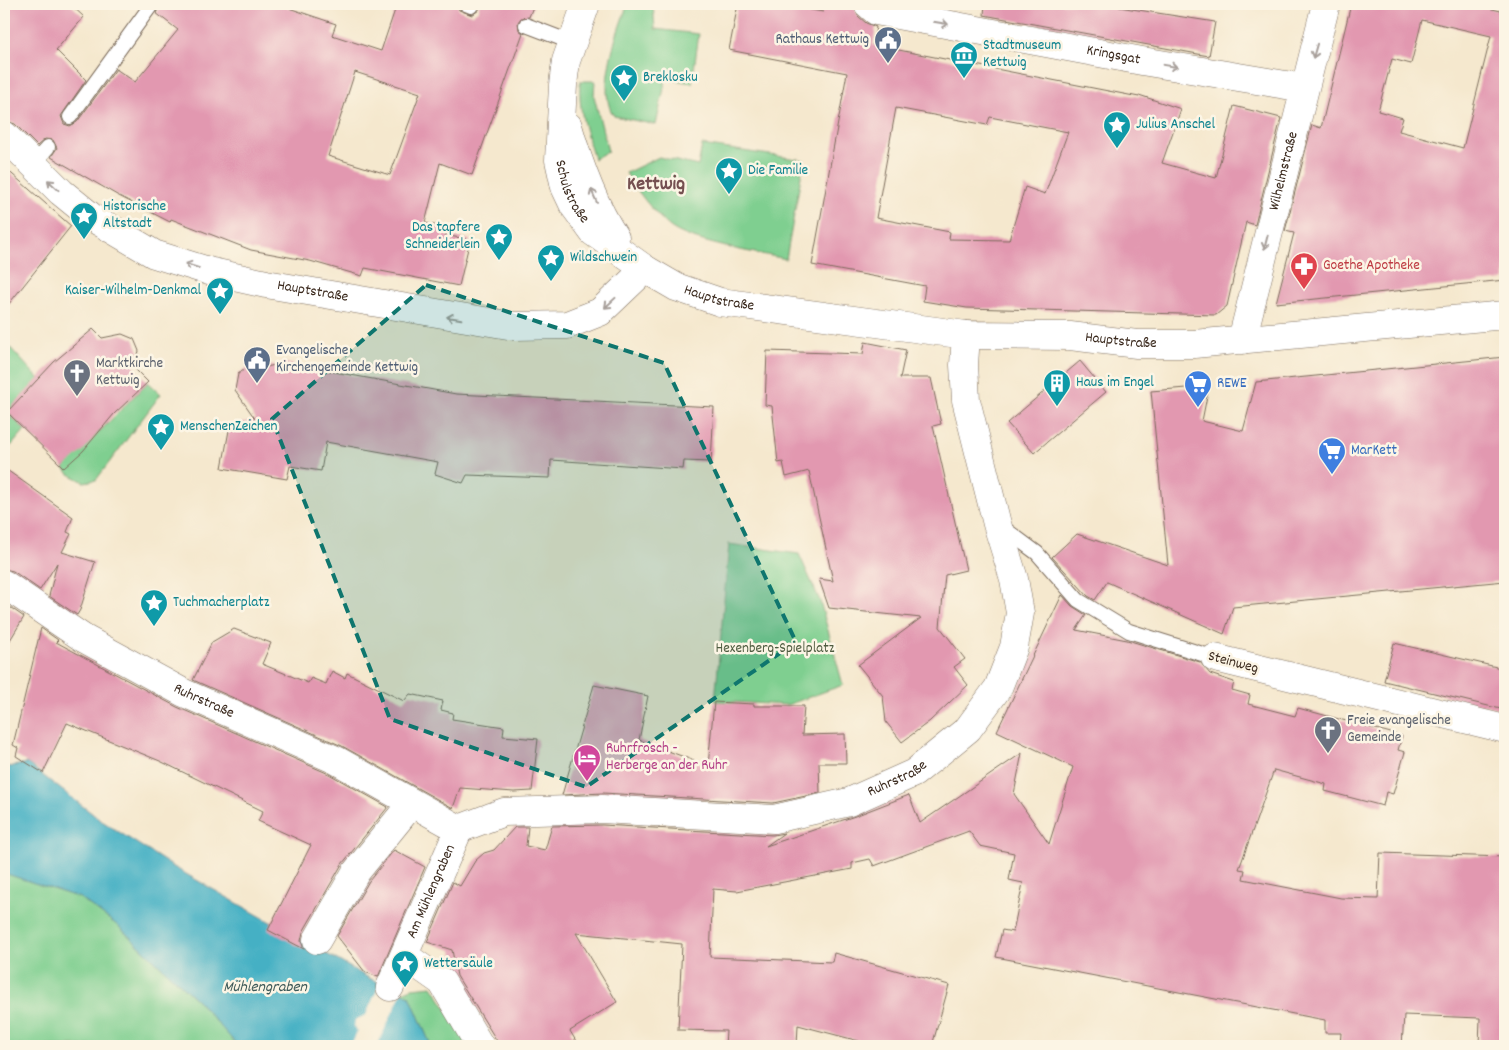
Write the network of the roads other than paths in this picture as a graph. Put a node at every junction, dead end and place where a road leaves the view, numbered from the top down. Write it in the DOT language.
graph roads {
  1 [pos="152,4"];
  2 [pos="586,4"];
  3 [pos="1326,4"];
  4 [pos="872,8"];
  5 [pos="526,25"];
  6 [pos="573,43"];
  7 [pos="1304,88"];
  8 [pos="70,117"];
  9 [pos="4,135"];
  10 [pos="635,262"];
  11 [pos="1505,315"];
  12 [pos="966,335"];
  13 [pos="1242,340"];
  14 [pos="997,524"];
  15 [pos="4,584"];
  16 [pos="1215,658"];
  17 [pos="1505,729"];
  18 [pos="412,803"];
  19 [pos="459,829"];
  20 [pos="317,940"];
  21 [pos="405,956"];
  22 [pos="390,987"];
  23 [pos="480,1046"];
  1 -- 8 [label="lane"];
  2 -- 6 [label="street, Schulstraße"];
  3 -- 7 [label="street, Wilhelmstraße, one-way"];
  4 -- 7 [label="street, Kringsgat, one-way"];
  5 -- 6 [label="lane"];
  6 -- 10 [label="street, Schulstraße"];
  7 -- 13 [label="street, Wilhelmstraße, one-way"];
  10 -- 9 [label="street, Hauptstraße, one-way"];
  10 -- 12 [label="street, Hauptstraße"];
  11 -- 13 [label="street, Hauptstraße"];
  12 -- 13 [label="street, Hauptstraße"];
  12 -- 14 [label="street, Ruhrstraße"];
  14 -- 16 [label="lane, Steinweg"];
  14 -- 19 [label="street, Ruhrstraße"];
  15 -- 18 [label="street, Ruhrstraße"];
  16 -- 17 [label="street, Steinweg"];
  18 -- 19 [label="street, Ruhrstraße"];
  18 -- 20 [label="street"];
  19 -- 21 [label="street, Am Mühlengraben"];
  21 -- 22 [label="street, Am Mühlengraben"];
  21 -- 23 [label="street, Am Mühlengraben"];
}
